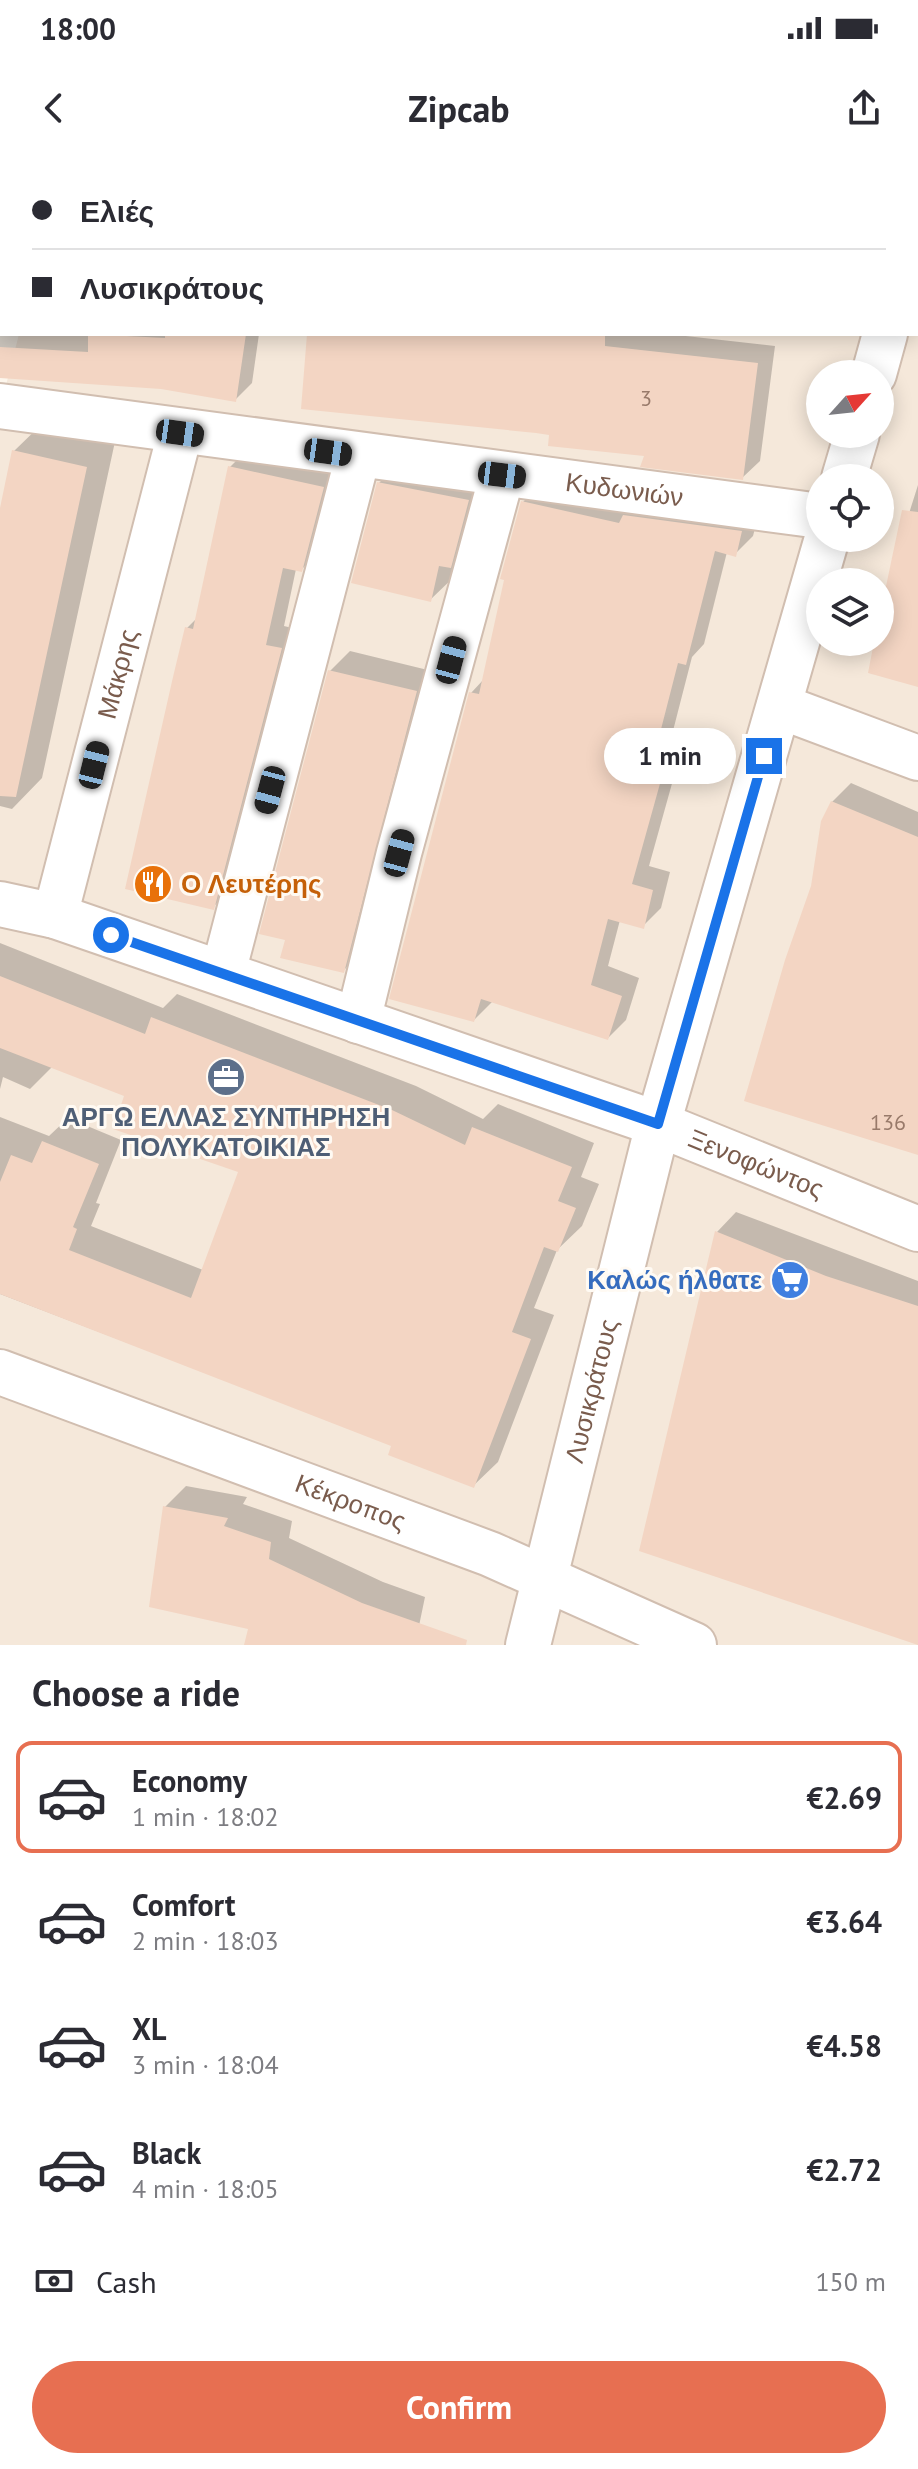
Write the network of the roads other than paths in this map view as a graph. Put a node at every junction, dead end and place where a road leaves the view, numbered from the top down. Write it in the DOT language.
graph roads {
  1 [pos="884,336"];
  2 [pos="878,360"];
  3 [pos="0,406"];
  4 [pos="180,433"];
  5 [pos="358,456"];
  6 [pos="502,475"];
  7 [pos="806,514"];
  8 [pos="823,552"];
  9 [pos="779,706"];
  10 [pos="918,758"];
  11 [pos="0,904"];
  12 [pos="55,916"];
  13 [pos="223,973"];
  14 [pos="358,1021"];
  15 [pos="658,1124"];
  16 [pos="918,1229"];
  17 [pos="0,1372"];
  18 [pos="546,1580"];
  19 [pos="528,1645"];
  20 [pos="694,1645"];
  1 -- 2 [label="street"];
  3 -- 4 [label="street, Κυδωνιών"];
  4 -- 5 [label="street, Κυδωνιών"];
  4 -- 12 [label="street, Μάκρης"];
  5 -- 6 [label="street, Κυδωνιών"];
  5 -- 13 [label="street"];
  6 -- 7 [label="street, Κυδωνιών"];
  6 -- 14 [label="street"];
  8 -- 9 [label="street, Λυσικράτους"];
  9 -- 10 [label="street"];
  9 -- 15 [label="street, Λυσικράτους"];
  11 -- 12 [label="street, Ξενοφώντος"];
  12 -- 13 [label="street, Ξενοφώντος"];
  13 -- 14 [label="street, Ξενοφώντος"];
  14 -- 15 [label="street, Ξενοφώντος"];
  15 -- 16 [label="street, Ξενοφώντος"];
  15 -- 18 [label="street, Λυσικράτους"];
  17 -- 18 [label="street, Κέκροπος"];
  18 -- 19 [label="street, Λυσικράτους"];
  18 -- 20 [label="street, Κέκροπος"];
}
